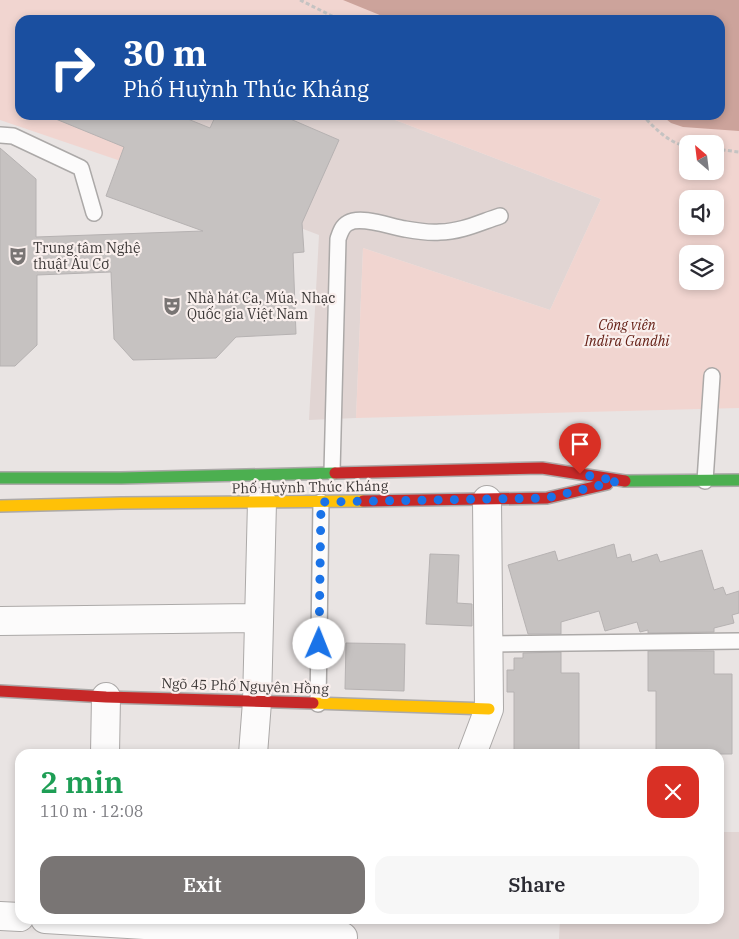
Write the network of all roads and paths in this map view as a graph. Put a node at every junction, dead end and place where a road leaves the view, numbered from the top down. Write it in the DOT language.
graph roads {
  1 [pos="300,0"];
  2 [pos="330,15"];
  3 [pos="647,120"];
  4 [pos="0,135"];
  5 [pos="679,145"];
  6 [pos="724,150"];
  7 [pos="739,152"];
  8 [pos="94,213"];
  9 [pos="500,216"];
  10 [pos="712,376"];
  11 [pos="332,472"];
  12 [pos="0,478"];
  13 [pos="706,480"];
  14 [pos="739,480"];
  15 [pos="618,481"];
  16 [pos="487,500"];
  17 [pos="262,502"];
  18 [pos="321,502"];
  19 [pos="0,506"];
  20 [pos="260,618"];
  21 [pos="0,621"];
  22 [pos="739,641"];
  23 [pos="488,644"];
  24 [pos="0,690"];
  25 [pos="106,697"];
  26 [pos="256,702"];
  27 [pos="318,704"];
  28 [pos="489,709"];
  29 [pos="105,749"];
  30 [pos="253,749"];
  31 [pos="474,749"];
  32 [pos="0,916"];
  33 [pos="15,918"];
  34 [pos="82,924"];
  35 [pos="104,927"];
  36 [pos="240,930"];
  37 [pos="343,932"];
  1 -- 2 [label="path"];
  3 -- 5 [label="path"];
  4 -- 8 [label="lane"];
  6 -- 7 [label="path"];
  9 -- 11 [label="lane"];
  10 -- 13 [label="lane"];
  11 -- 12 [label="main road, Phố Huỳnh Thúc Kháng"];
  11 -- 15 [label="main road, Phố Huỳnh Thúc Kháng"];
  13 -- 14 [label="main road, Phố Huỳnh Thúc Kháng"];
  13 -- 15 [label="main road, Phố Huỳnh Thúc Kháng"];
  15 -- 16 [label="main road, Phố Huỳnh Thúc Kháng"];
  16 -- 18 [label="main road, Phố Huỳnh Thúc Kháng"];
  16 -- 23 [label="street"];
  17 -- 18 [label="main road, Phố Huỳnh Thúc Kháng"];
  17 -- 19 [label="main road, Phố Huỳnh Thúc Kháng"];
  17 -- 20 [label="street"];
  18 -- 27 [label="lane"];
  20 -- 21 [label="street"];
  20 -- 26 [label="street"];
  22 -- 23 [label="lane"];
  23 -- 28 [label="street"];
  24 -- 25 [label="main road, Ngõ 45 Phố Nguyên Hồng"];
  25 -- 26 [label="main road, Ngõ 45 Phố Nguyên Hồng"];
  25 -- 29 [label="street"];
  26 -- 27 [label="main road, Ngõ 45 Phố Nguyên Hồng"];
  26 -- 30 [label="street"];
  27 -- 28 [label="main road, Ngõ 45 Phố Nguyên Hồng"];
  28 -- 31 [label="street"];
  32 -- 33 [label="street"];
  34 -- 35 [label="street"];
  35 -- 36 [label="street"];
  36 -- 37 [label="street"];
}
